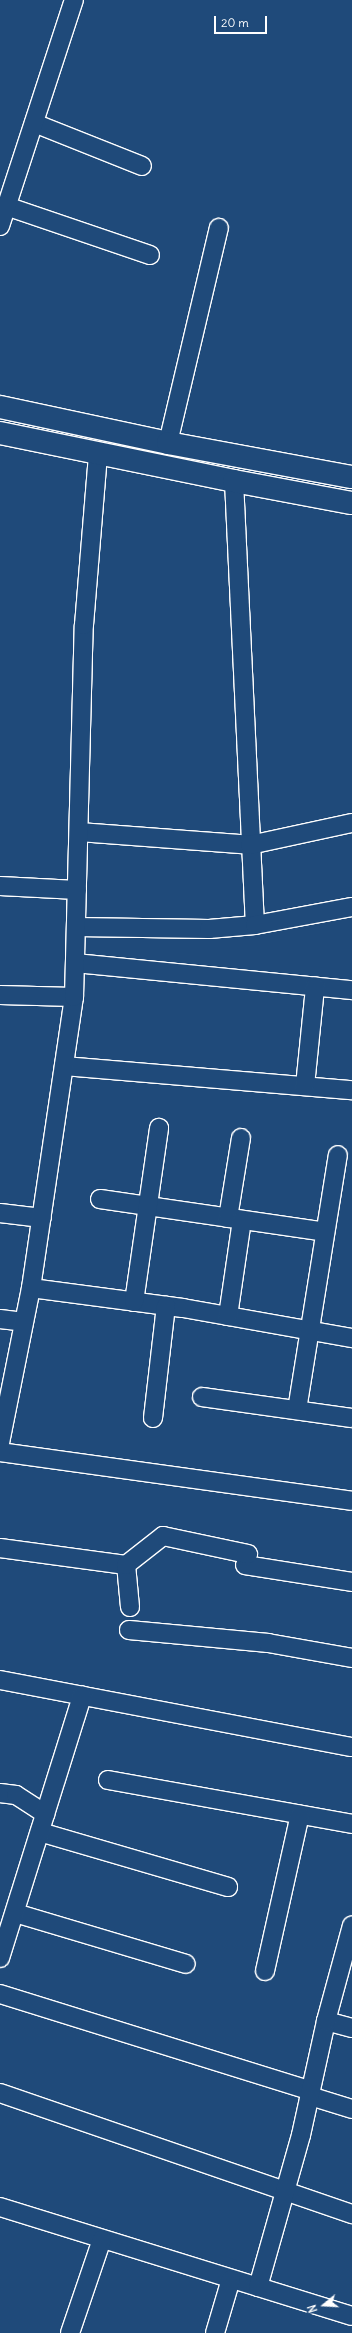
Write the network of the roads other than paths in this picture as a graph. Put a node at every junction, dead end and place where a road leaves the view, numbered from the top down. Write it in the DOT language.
graph roads {
  1 [pos="74,0"];
  2 [pos="34,123"];
  3 [pos="142,166"];
  4 [pos="6,206"];
  5 [pos="0,226"];
  6 [pos="219,228"];
  7 [pos="150,255"];
  8 [pos="0,407"];
  9 [pos="0,433"];
  10 [pos="168,443"];
  11 [pos="98,454"];
  12 [pos="352,477"];
  13 [pos="234,482"];
  14 [pos="352,503"];
  15 [pos="352,823"];
  16 [pos="79,832"];
  17 [pos="250,844"];
  18 [pos="0,886"];
  19 [pos="77,890"];
  20 [pos="352,907"];
  21 [pos="255,925"];
  22 [pos="76,927"];
  23 [pos="75,963"];
  24 [pos="315,986"];
  25 [pos="352,990"];
  26 [pos="0,995"];
  27 [pos="74,997"];
  28 [pos="64,1066"];
  29 [pos="305,1086"];
  30 [pos="352,1090"];
  31 [pos="159,1128"];
  32 [pos="241,1138"];
  33 [pos="338,1155"];
  34 [pos="100,1199"];
  35 [pos="148,1206"];
  36 [pos="0,1213"];
  37 [pos="42,1218"];
  38 [pos="235,1219"];
  39 [pos="325,1232"];
  40 [pos="32,1288"];
  41 [pos="134,1302"];
  42 [pos="166,1306"];
  43 [pos="228,1316"];
  44 [pos="0,1320"];
  45 [pos="24,1322"];
  46 [pos="309,1331"];
  47 [pos="352,1338"];
  48 [pos="202,1397"];
  49 [pos="297,1410"];
  50 [pos="153,1418"];
  51 [pos="352,1418"];
  52 [pos="0,1443"];
  53 [pos="0,1452"];
  54 [pos="352,1501"];
  55 [pos="0,1548"];
  56 [pos="126,1565"];
  57 [pos="352,1582"];
  58 [pos="130,1607"];
  59 [pos="129,1630"];
  60 [pos="352,1658"];
  61 [pos="0,1680"];
  62 [pos="82,1696"];
  63 [pos="352,1747"];
  64 [pos="108,1780"];
  65 [pos="0,1793"];
  66 [pos="45,1814"];
  67 [pos="300,1815"];
  68 [pos="352,1824"];
  69 [pos="40,1832"];
  70 [pos="228,1888"];
  71 [pos="15,1913"];
  72 [pos="350,1937"];
  73 [pos="0,1958"];
  74 [pos="186,1964"];
  75 [pos="265,1971"];
  76 [pos="0,1994"];
  77 [pos="326,2021"];
  78 [pos="352,2028"];
  79 [pos="0,2093"];
  80 [pos="310,2094"];
  81 [pos="352,2109"];
  82 [pos="286,2189"];
  83 [pos="0,2207"];
  84 [pos="352,2214"];
  85 [pos="102,2239"];
  86 [pos="231,2279"];
  87 [pos="258,2287"];
  88 [pos="352,2316"];
  89 [pos="70,2333"];
  90 [pos="215,2333"];
  1 -- 2 [label="street"];
  2 -- 3 [label="street"];
  2 -- 4 [label="street"];
  4 -- 5 [label="street"];
  4 -- 7 [label="street"];
  6 -- 10 [label="street"];
  8 -- 10 [label="main road"];
  9 -- 11 [label="main road"];
  10 -- 12 [label="main road"];
  11 -- 13 [label="main road"];
  11 -- 16 [label="street"];
  13 -- 14 [label="main road"];
  13 -- 17 [label="street"];
  15 -- 17 [label="street"];
  16 -- 17 [label="street"];
  16 -- 19 [label="street"];
  17 -- 21 [label="street"];
  18 -- 19 [label="street"];
  19 -- 22 [label="street"];
  20 -- 21 [label="street"];
  21 -- 22 [label="street"];
  22 -- 23 [label="street"];
  23 -- 24 [label="street"];
  23 -- 27 [label="street"];
  24 -- 25 [label="street"];
  24 -- 29 [label="street"];
  26 -- 27 [label="street"];
  27 -- 28 [label="street"];
  28 -- 29 [label="street"];
  28 -- 37 [label="street"];
  29 -- 30 [label="street"];
  31 -- 35 [label="street"];
  32 -- 38 [label="street"];
  33 -- 39 [label="street"];
  34 -- 35 [label="street"];
  35 -- 38 [label="street"];
  35 -- 41 [label="street"];
  36 -- 37 [label="street"];
  37 -- 40 [label="street"];
  38 -- 39 [label="street"];
  38 -- 43 [label="street"];
  39 -- 46 [label="street"];
  40 -- 41 [label="street"];
  40 -- 45 [label="street"];
  41 -- 42 [label="street"];
  42 -- 43 [label="street"];
  42 -- 50 [label="street"];
  43 -- 46 [label="street"];
  44 -- 45 [label="street"];
  45 -- 52 [label="street"];
  46 -- 47 [label="street"];
  46 -- 49 [label="street"];
  48 -- 49 [label="street"];
  49 -- 51 [label="street"];
  53 -- 54 [label="street"];
  55 -- 56 [label="street"];
  56 -- 57 [label="street"];
  56 -- 58 [label="street"];
  59 -- 60 [label="street"];
  61 -- 62 [label="street"];
  62 -- 63 [label="street"];
  62 -- 66 [label="street"];
  64 -- 67 [label="street"];
  65 -- 66 [label="street"];
  66 -- 69 [label="street"];
  67 -- 68 [label="street"];
  67 -- 75 [label="street"];
  69 -- 70 [label="street"];
  69 -- 71 [label="street"];
  71 -- 73 [label="street"];
  71 -- 74 [label="street"];
  72 -- 77 [label="street"];
  76 -- 80 [label="street"];
  77 -- 78 [label="street"];
  77 -- 80 [label="street"];
  79 -- 82 [label="street"];
  80 -- 81 [label="street"];
  80 -- 82 [label="street"];
  82 -- 84 [label="street"];
  82 -- 87 [label="street"];
  83 -- 85 [label="street"];
  85 -- 86 [label="street"];
  85 -- 89 [label="street"];
  86 -- 87 [label="street"];
  86 -- 90 [label="street"];
  87 -- 88 [label="street"];
}
